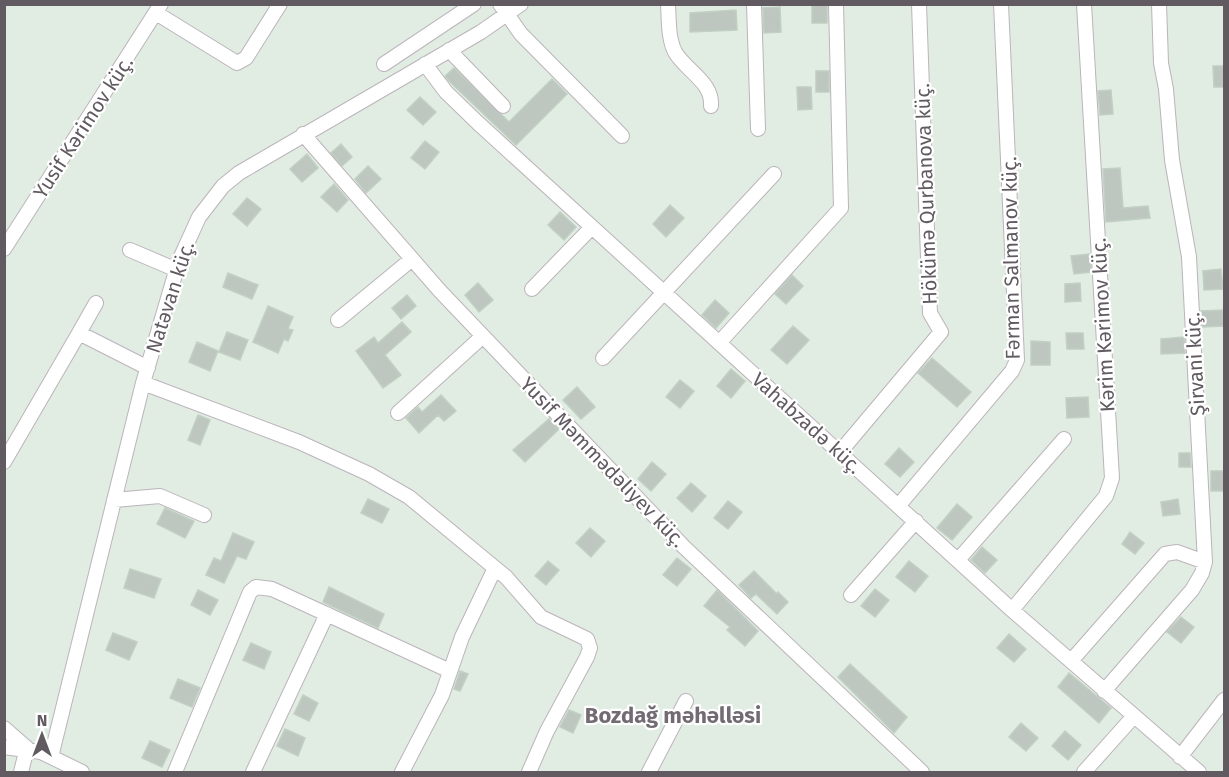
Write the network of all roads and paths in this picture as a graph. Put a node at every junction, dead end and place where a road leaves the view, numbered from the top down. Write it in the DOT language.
graph roads {
  1 [pos="280,4"];
  2 [pos="474,4"];
  3 [pos="521,4"];
  4 [pos="668,4"];
  5 [pos="754,4"];
  6 [pos="836,4"];
  7 [pos="919,4"];
  8 [pos="1001,4"];
  9 [pos="1084,4"];
  10 [pos="1159,4"];
  11 [pos="159,9"];
  12 [pos="504,9"];
  13 [pos="450,50"];
  14 [pos="384,64"];
  15 [pos="425,64"];
  16 [pos="503,106"];
  17 [pos="711,106"];
  18 [pos="758,129"];
  19 [pos="303,134"];
  20 [pos="622,136"];
  21 [pos="774,174"];
  22 [pos="592,227"];
  23 [pos="4,249"];
  24 [pos="130,250"];
  25 [pos="412,259"];
  26 [pos="177,270"];
  27 [pos="532,289"];
  28 [pos="664,293"];
  29 [pos="96,303"];
  30 [pos="338,320"];
  31 [pos="79,333"];
  32 [pos="483,336"];
  33 [pos="719,343"];
  34 [pos="603,358"];
  35 [pos="148,368"];
  36 [pos="143,383"];
  37 [pos="398,413"];
  38 [pos="1064,439"];
  39 [pos="840,452"];
  40 [pos="4,462"];
  41 [pos="114,500"];
  42 [pos="899,505"];
  43 [pos="204,515"];
  44 [pos="916,521"];
  45 [pos="958,560"];
  46 [pos="1205,562"];
  47 [pos="495,568"];
  48 [pos="851,595"];
  49 [pos="1012,610"];
  50 [pos="327,614"];
  51 [pos="1071,661"];
  52 [pos="450,671"];
  53 [pos="1104,691"];
  54 [pos="1224,700"];
  55 [pos="686,701"];
  56 [pos="1134,716"];
  57 [pos="4,728"];
  58 [pos="4,747"];
  59 [pos="27,748"];
  60 [pos="51,757"];
  61 [pos="1180,757"];
  62 [pos="21,772"];
  63 [pos="82,772"];
  64 [pos="174,772"];
  65 [pos="253,772"];
  66 [pos="402,772"];
  67 [pos="529,772"];
  68 [pos="649,772"];
  69 [pos="922,772"];
  70 [pos="1084,772"];
  71 [pos="1199,772"];
  1 -- 11 [label="street"];
  2 -- 14 [label="street"];
  3 -- 12 [label="street, Natəvan küç."];
  4 -- 17 [label="street"];
  5 -- 18 [label="street"];
  6 -- 33 [label="street"];
  7 -- 39 [label="street, Hökümə Qurbanova küç."];
  8 -- 42 [label="street, Fərman Salmanov küç."];
  9 -- 49 [label="street, Kərim Kərimov küç."];
  10 -- 46 [label="street, Şirvani küç."];
  11 -- 23 [label="street, Yusif Kərimov küç."];
  12 -- 13 [label="street, Natəvan küç."];
  12 -- 20 [label="street"];
  13 -- 15 [label="street, Natəvan küç."];
  13 -- 16 [label="street"];
  15 -- 19 [label="street, Natəvan küç."];
  15 -- 22 [label="street, Vahabzadə küç."];
  19 -- 25 [label="street, Yusif Məmmədəliyev küç."];
  19 -- 26 [label="street, Natəvan küç."];
  21 -- 28 [label="street"];
  22 -- 27 [label="street"];
  22 -- 28 [label="street, Vahabzadə küç."];
  24 -- 26 [label="street"];
  25 -- 30 [label="street"];
  25 -- 32 [label="street, Yusif Məmmədəliyev küç."];
  26 -- 35 [label="street, Natəvan küç."];
  28 -- 33 [label="street, Vahabzadə küç."];
  28 -- 34 [label="street"];
  29 -- 31 [label="street"];
  31 -- 35 [label="street"];
  31 -- 40 [label="street"];
  32 -- 37 [label="street"];
  32 -- 69 [label="street, Yusif Məmmədəliyev küç."];
  33 -- 39 [label="street, Vahabzadə küç."];
  35 -- 36 [label="street, Natəvan küç."];
  36 -- 41 [label="street, Natəvan küç."];
  36 -- 47 [label="street"];
  38 -- 45 [label="street"];
  39 -- 42 [label="street, Vahabzadə küç."];
  41 -- 43 [label="street"];
  41 -- 60 [label="street, Natəvan küç."];
  42 -- 44 [label="street, Vahabzadə küç."];
  44 -- 45 [label="street, Vahabzadə küç."];
  44 -- 48 [label="street"];
  45 -- 49 [label="street, Vahabzadə küç."];
  46 -- 51 [label="street"];
  46 -- 53 [label="street, Şirvani küç."];
  47 -- 52 [label="street"];
  47 -- 67 [label="street"];
  49 -- 51 [label="street, Vahabzadə küç."];
  50 -- 52 [label="street"];
  50 -- 64 [label="street"];
  50 -- 65 [label="street"];
  51 -- 53 [label="street, Vahabzadə küç."];
  52 -- 66 [label="street"];
  53 -- 56 [label="street, Vahabzadə küç."];
  54 -- 61 [label="street"];
  55 -- 68 [label="street"];
  56 -- 61 [label="street, Vahabzadə küç."];
  56 -- 70 [label="street"];
  57 -- 59 [label="street"];
  58 -- 59 [label="street"];
  59 -- 60 [label="street"];
  59 -- 62 [label="street"];
  60 -- 63 [label="street"];
  61 -- 71 [label="street, Vahabzadə küç."];
}
